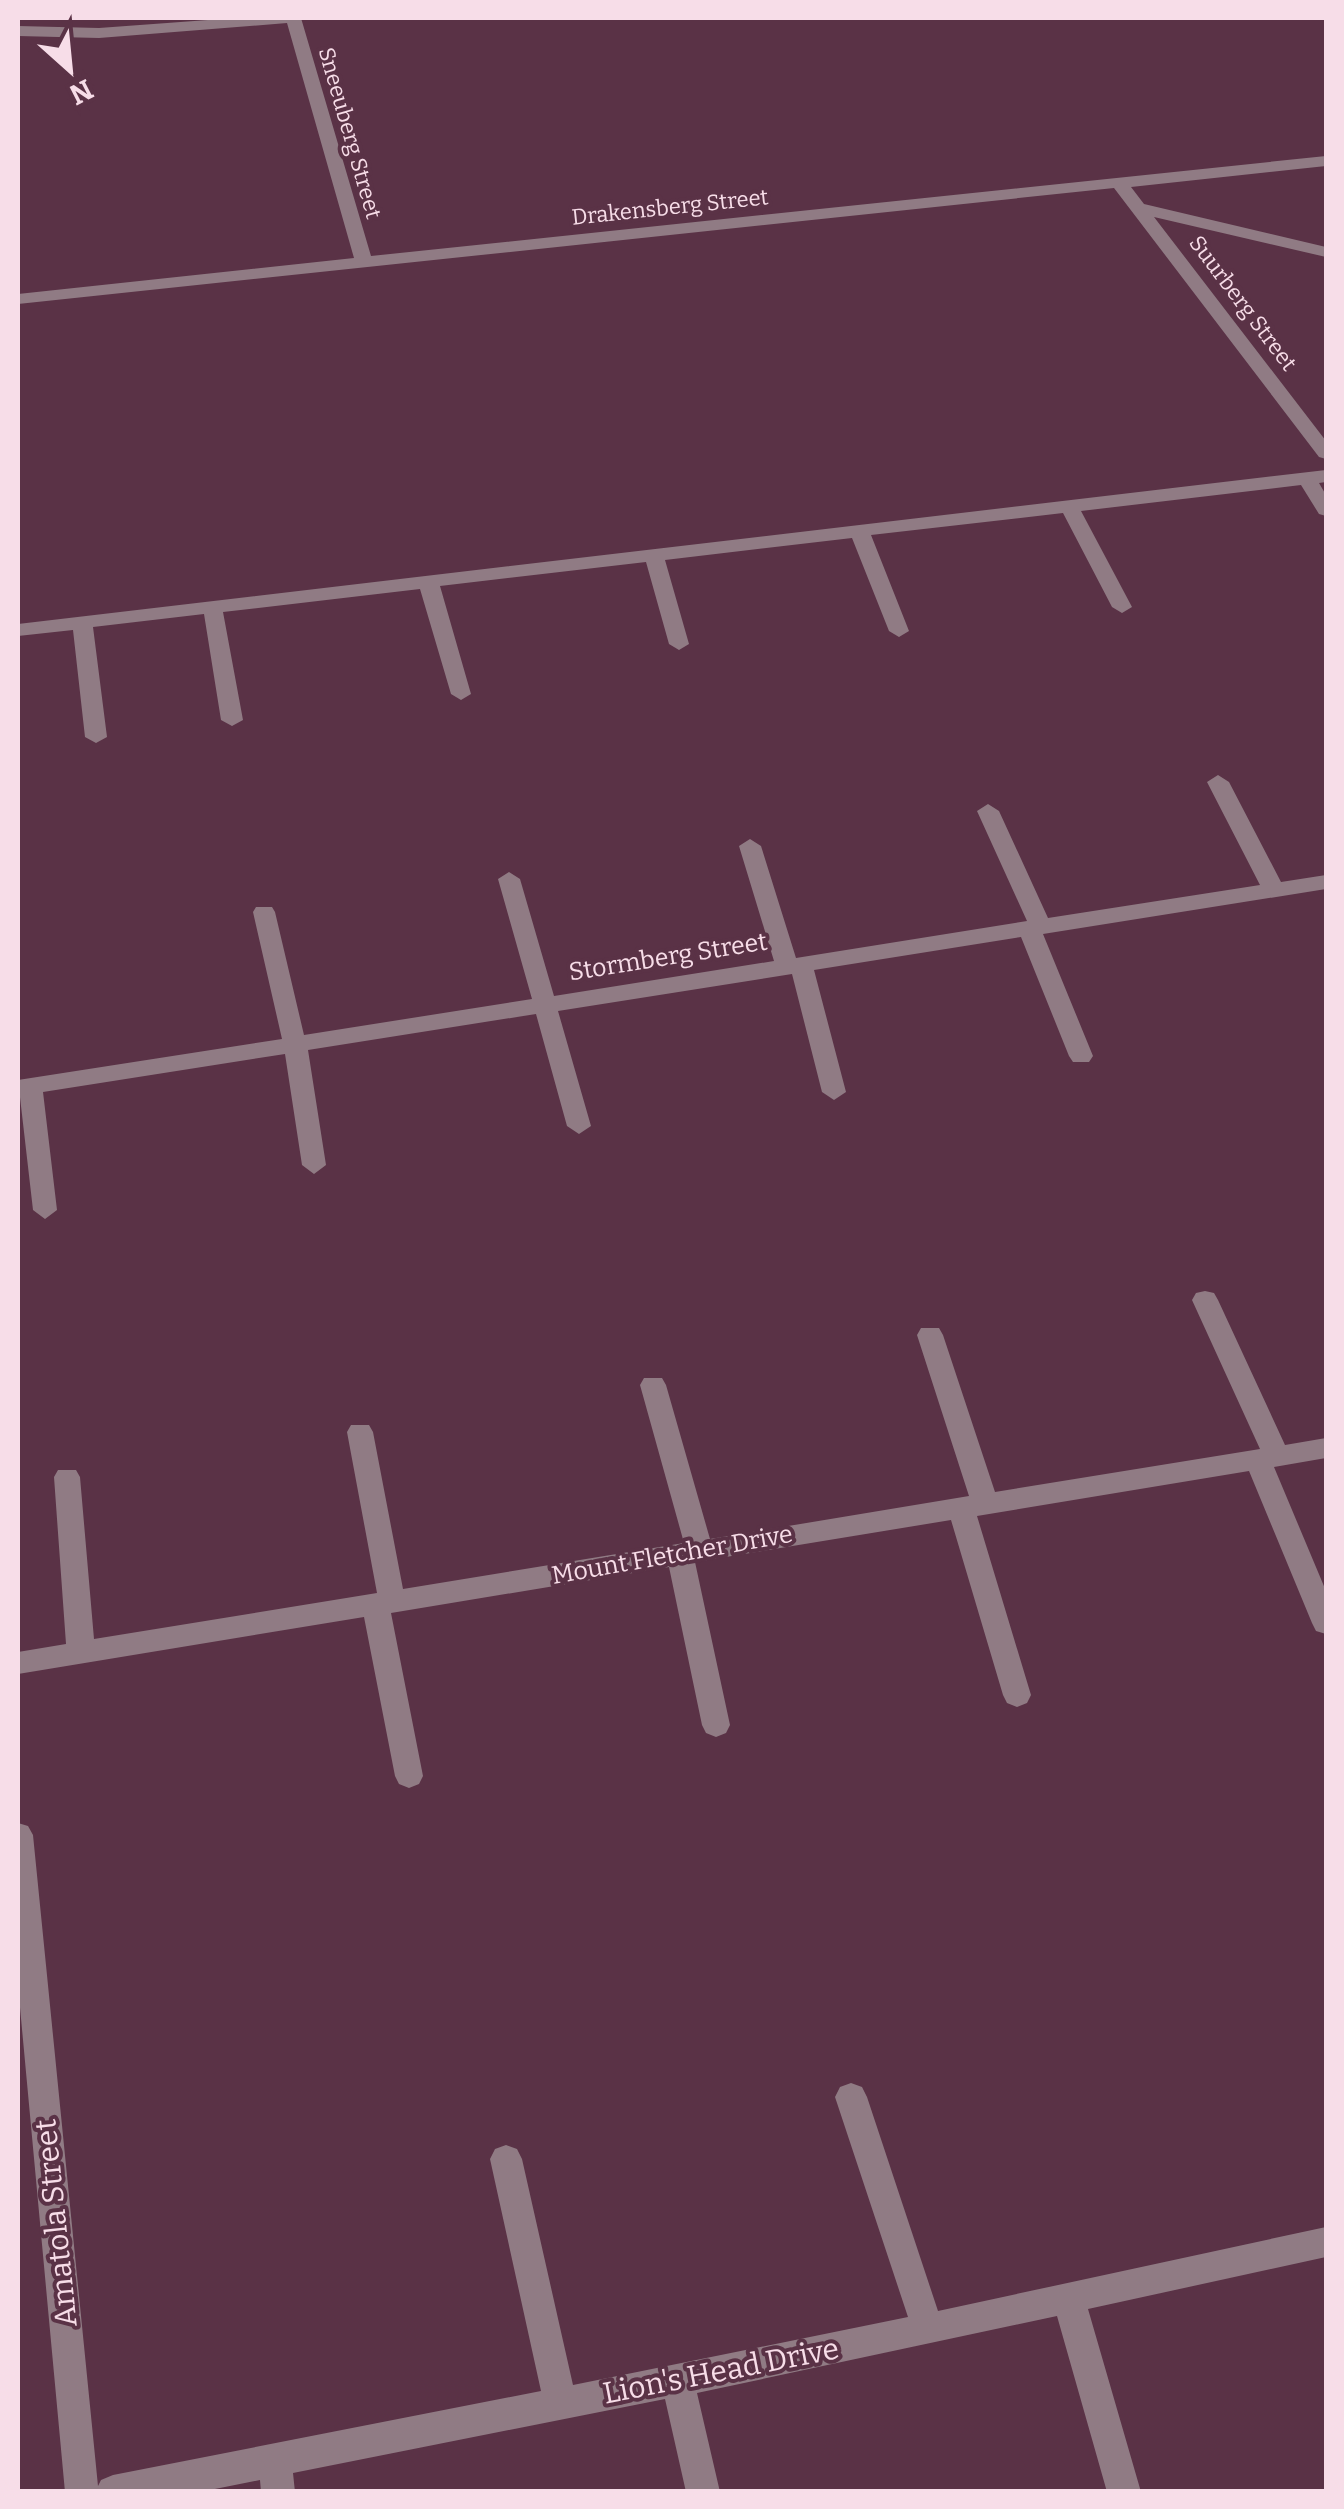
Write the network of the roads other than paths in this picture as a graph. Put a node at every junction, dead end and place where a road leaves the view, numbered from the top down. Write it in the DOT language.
graph roads {
  1 [pos="290,18"];
  2 [pos="18,31"];
  3 [pos="1326,161"];
  4 [pos="1119,182"];
  5 [pos="1139,208"];
  6 [pos="1326,252"];
  7 [pos="364,262"];
  8 [pos="18,299"];
  9 [pos="1326,453"];
  10 [pos="1317,478"];
  11 [pos="1070,508"];
  12 [pos="1326,510"];
  13 [pos="860,533"];
  14 [pos="654,558"];
  15 [pos="430,584"];
  16 [pos="1122,607"];
  17 [pos="213,610"];
  18 [pos="83,626"];
  19 [pos="18,630"];
  20 [pos="900,630"];
  21 [pos="679,644"];
  22 [pos="461,694"];
  23 [pos="232,720"];
  24 [pos="96,736"];
  25 [pos="1218,782"];
  26 [pos="988,811"];
  27 [pos="750,846"];
  28 [pos="509,878"];
  29 [pos="1326,882"];
  30 [pos="1274,890"];
  31 [pos="264,912"];
  32 [pos="1035,927"];
  33 [pos="794,965"];
  34 [pos="544,1005"];
  35 [pos="294,1045"];
  36 [pos="1082,1056"];
  37 [pos="24,1088"];
  38 [pos="834,1092"];
  39 [pos="579,1126"];
  40 [pos="314,1165"];
  41 [pos="45,1210"];
  42 [pos="1204,1300"];
  43 [pos="930,1335"];
  44 [pos="653,1384"];
  45 [pos="360,1432"];
  46 [pos="1326,1448"];
  47 [pos="1267,1457"];
  48 [pos="67,1477"];
  49 [pos="973,1505"];
  50 [pos="690,1552"];
  51 [pos="384,1603"];
  52 [pos="1326,1623"];
  53 [pos="81,1653"];
  54 [pos="18,1663"];
  55 [pos="1017,1696"];
  56 [pos="716,1725"];
  57 [pos="409,1776"];
  58 [pos="18,1835"];
  59 [pos="851,2096"];
  60 [pos="506,2159"];
  61 [pos="1326,2242"];
  62 [pos="1068,2298"];
  63 [pos="928,2329"];
  64 [pos="677,2378"];
  65 [pos="561,2404"];
  66 [pos="277,2475"];
  67 [pos="82,2492"];
  68 [pos="113,2492"];
  69 [pos="703,2492"];
  70 [pos="1124,2492"];
  1 -- 2 [label="street"];
  1 -- 7 [label="street, Sneeuberg Street"];
  3 -- 4 [label="street, Drakensberg Street"];
  4 -- 5 [label="street, Suurberg Street"];
  4 -- 7 [label="street, Drakensberg Street"];
  5 -- 6 [label="street"];
  5 -- 9 [label="street, Suurberg Street"];
  7 -- 8 [label="street, Drakensberg Street"];
  10 -- 11 [label="street"];
  10 -- 12 [label="street"];
  11 -- 13 [label="street"];
  11 -- 16 [label="street"];
  13 -- 14 [label="street"];
  13 -- 20 [label="street"];
  14 -- 15 [label="street"];
  14 -- 21 [label="street"];
  15 -- 17 [label="street"];
  15 -- 22 [label="street"];
  17 -- 18 [label="street"];
  17 -- 23 [label="street"];
  18 -- 19 [label="street"];
  18 -- 24 [label="street"];
  25 -- 30 [label="street"];
  26 -- 32 [label="street"];
  27 -- 33 [label="street"];
  28 -- 34 [label="street"];
  29 -- 30 [label="street, Stormberg Street"];
  30 -- 32 [label="street, Stormberg Street"];
  31 -- 35 [label="street"];
  32 -- 33 [label="street, Stormberg Street"];
  32 -- 36 [label="street"];
  33 -- 34 [label="street, Stormberg Street"];
  33 -- 38 [label="street"];
  34 -- 35 [label="street, Stormberg Street"];
  34 -- 39 [label="street"];
  35 -- 37 [label="street, Stormberg Street"];
  35 -- 40 [label="street"];
  37 -- 41 [label="street"];
  42 -- 47 [label="street"];
  43 -- 49 [label="street"];
  44 -- 50 [label="street"];
  45 -- 51 [label="street"];
  46 -- 47 [label="street, Mount Fletcher Drive"];
  47 -- 49 [label="street, Mount Fletcher Drive"];
  47 -- 52 [label="street"];
  48 -- 53 [label="street"];
  49 -- 50 [label="street, Mount Fletcher Drive"];
  49 -- 55 [label="street"];
  50 -- 51 [label="street, Mount Fletcher Drive"];
  50 -- 56 [label="street"];
  51 -- 53 [label="street, Mount Fletcher Drive"];
  51 -- 57 [label="street"];
  53 -- 54 [label="street, Mount Fletcher Drive"];
  58 -- 67 [label="street, Amatola Street"];
  59 -- 63 [label="street"];
  60 -- 65 [label="street"];
  61 -- 62 [label="street, Lion's Head Drive"];
  62 -- 63 [label="street, Lion's Head Drive"];
  62 -- 70 [label="street"];
  63 -- 64 [label="street, Lion's Head Drive"];
  64 -- 65 [label="street, Lion's Head Drive"];
  64 -- 69 [label="street"];
  65 -- 66 [label="street, Lion's Head Drive"];
  66 -- 68 [label="street, Lion's Head Drive"];
}
